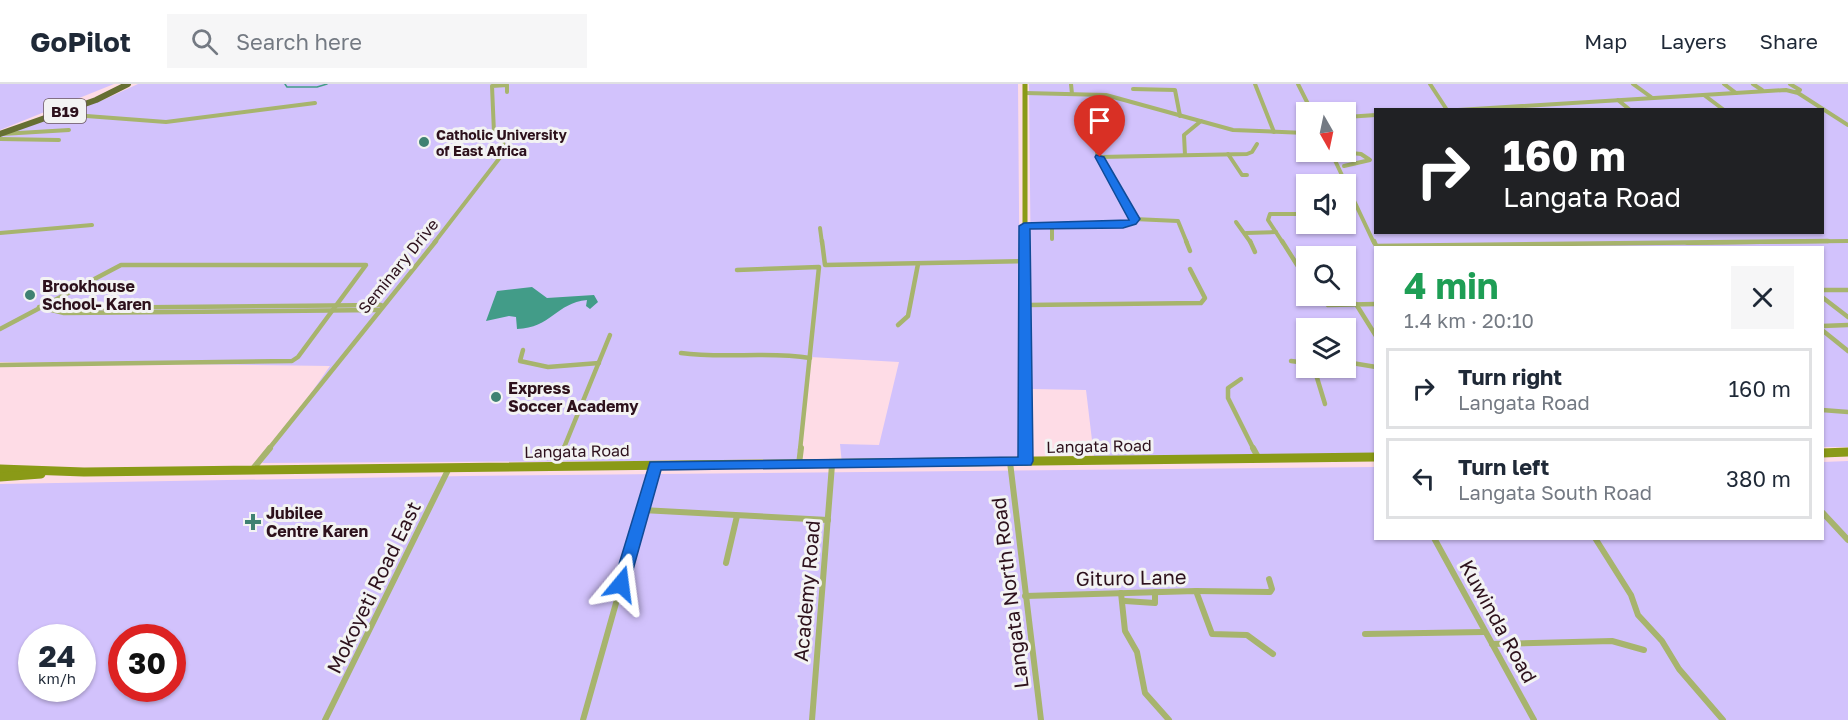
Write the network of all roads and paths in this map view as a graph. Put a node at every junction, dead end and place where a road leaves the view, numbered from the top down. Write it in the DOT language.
graph roads {
  1 [pos="128,84"];
  2 [pos="1025,84"];
  3 [pos="1071,84"];
  4 [pos="1255,84"];
  5 [pos="1298,84"];
  6 [pos="1430,84"];
  7 [pos="1633,84"];
  8 [pos="1724,84"];
  9 [pos="1753,84"];
  10 [pos="1790,84"];
  11 [pos="1133,89"];
  12 [pos="1764,91"];
  13 [pos="507,92"];
  14 [pos="1796,92"];
  15 [pos="1026,93"];
  16 [pos="1729,93"];
  17 [pos="1736,93"];
  18 [pos="1072,94"];
  19 [pos="1101,95"];
  20 [pos="1704,95"];
  21 [pos="1652,98"];
  22 [pos="1738,98"];
  23 [pos="1618,100"];
  24 [pos="1307,102"];
  25 [pos="315,103"];
  26 [pos="1447,108"];
  27 [pos="1490,108"];
  28 [pos="1628,108"];
  29 [pos="1721,108"];
  30 [pos="1821,108"];
  31 [pos="1824,110"];
  32 [pos="58,114"];
  33 [pos="1374,115"];
  34 [pos="1180,116"];
  35 [pos="1356,116"];
  36 [pos="1201,121"];
  37 [pos="1848,125"];
  38 [pos="69,130"];
  39 [pos="1274,132"];
  40 [pos="1296,133"];
  41 [pos="0,134"];
  42 [pos="0,139"];
  43 [pos="59,140"];
  44 [pos="1257,144"];
  45 [pos="1356,153"];
  46 [pos="1228,154"];
  47 [pos="1185,155"];
  48 [pos="1100,157"];
  49 [pos="1336,162"];
  50 [pos="1344,166"];
  51 [pos="1247,175"];
  52 [pos="1296,214"];
  53 [pos="1134,219"];
  54 [pos="1236,222"];
  55 [pos="92,225"];
  56 [pos="1024,226"];
  57 [pos="1052,226"];
  58 [pos="820,228"];
  59 [pos="1276,232"];
  60 [pos="0,233"];
  61 [pos="1246,233"];
  62 [pos="1052,239"];
  63 [pos="1751,241"];
  64 [pos="1848,241"];
  65 [pos="1589,243"];
  66 [pos="1376,246"];
  67 [pos="1429,246"];
  68 [pos="1592,246"];
  69 [pos="1757,246"];
  70 [pos="1190,251"];
  71 [pos="1256,252"];
  72 [pos="1025,261"];
  73 [pos="1296,263"];
  74 [pos="918,264"];
  75 [pos="1190,269"];
  76 [pos="736,270"];
  77 [pos="1824,290"];
  78 [pos="1848,290"];
  79 [pos="1824,299"];
  80 [pos="45,304"];
  81 [pos="1356,304"];
  82 [pos="1374,304"];
  83 [pos="1027,305"];
  84 [pos="39,307"];
  85 [pos="334,308"];
  86 [pos="380,308"];
  87 [pos="1848,317"];
  88 [pos="898,325"];
  89 [pos="1848,325"];
  90 [pos="1824,326"];
  91 [pos="0,329"];
  92 [pos="1824,332"];
  93 [pos="1374,333"];
  94 [pos="610,335"];
  95 [pos="523,350"];
  96 [pos="1848,351"];
  97 [pos="681,352"];
  98 [pos="810,358"];
  99 [pos="1292,361"];
  100 [pos="1296,362"];
  101 [pos="599,363"];
  102 [pos="1356,364"];
  103 [pos="0,365"];
  104 [pos="1374,367"];
  105 [pos="1317,378"];
  106 [pos="1241,379"];
  107 [pos="1325,404"];
  108 [pos="1824,410"];
  109 [pos="1848,412"];
  110 [pos="1848,452"];
  111 [pos="1824,453"];
  112 [pos="1374,457"];
  113 [pos="1259,459"];
  114 [pos="1026,461"];
  115 [pos="1010,462"];
  116 [pos="799,464"];
  117 [pos="655,465"];
  118 [pos="832,465"];
  119 [pos="556,467"];
  120 [pos="449,468"];
  121 [pos="0,469"];
  122 [pos="252,470"];
  123 [pos="66,472"];
  124 [pos="0,477"];
  125 [pos="642,510"];
  126 [pos="1824,514"];
  127 [pos="737,516"];
  128 [pos="828,520"];
  129 [pos="1435,540"];
  130 [pos="1596,540"];
  131 [pos="1848,540"];
  132 [pos="726,563"];
  133 [pos="1269,579"];
  134 [pos="1196,591"];
  135 [pos="1155,592"];
  136 [pos="1122,593"];
  137 [pos="1025,596"];
  138 [pos="1125,601"];
  139 [pos="1484,632"];
  140 [pos="1365,634"];
  141 [pos="1492,644"];
  142 [pos="1644,650"];
  143 [pos="1273,654"];
  144 [pos="325,720"];
  145 [pos="583,720"];
  146 [pos="812,720"];
  147 [pos="1041,720"];
  148 [pos="1169,720"];
  149 [pos="1534,720"];
  150 [pos="1724,720"];
  1 -- 32 [label="highway, B19"];
  2 -- 15 [label="main road"];
  3 -- 18 [label="street"];
  4 -- 39 [label="street"];
  5 -- 24 [label="street"];
  6 -- 26 [label="street"];
  7 -- 21 [label="street"];
  8 -- 17 [label="street"];
  9 -- 12 [label="street"];
  10 -- 14 [label="street"];
  11 -- 34 [label="street"];
  12 -- 14 [label="street"];
  12 -- 17 [label="street"];
  13 -- 86 [label="street, Seminary Drive"];
  14 -- 30 [label="street"];
  15 -- 18 [label="street"];
  15 -- 56 [label="main road"];
  16 -- 17 [label="street"];
  16 -- 20 [label="street"];
  16 -- 22 [label="street"];
  18 -- 19 [label="street"];
  19 -- 34 [label="street"];
  19 -- 48 [label="street"];
  20 -- 21 [label="street"];
  20 -- 29 [label="street"];
  21 -- 23 [label="street"];
  23 -- 27 [label="street"];
  23 -- 28 [label="street"];
  25 -- 32 [label="street"];
  31 -- 37 [label="street"];
  32 -- 41 [label="highway, B19"];
  33 -- 35 [label="street"];
  34 -- 36 [label="street"];
  36 -- 39 [label="street"];
  36 -- 47 [label="street"];
  38 -- 41 [label="street"];
  39 -- 40 [label="street"];
  42 -- 43 [label="street"];
  44 -- 46 [label="street"];
  45 -- 50 [label="street"];
  46 -- 47 [label="street"];
  46 -- 51 [label="street"];
  47 -- 48 [label="street"];
  48 -- 53 [label="street"];
  49 -- 66 [label="street"];
  52 -- 59 [label="street"];
  53 -- 57 [label="street"];
  53 -- 70 [label="street"];
  54 -- 61 [label="street"];
  55 -- 60 [label="street"];
  56 -- 57 [label="street"];
  56 -- 72 [label="main road"];
  57 -- 62 [label="street"];
  58 -- 74 [label="street"];
  59 -- 61 [label="street"];
  59 -- 73 [label="street"];
  61 -- 71 [label="street"];
  63 -- 64 [label="street"];
  63 -- 65 [label="street"];
  63 -- 69 [label="street"];
  65 -- 67 [label="street"];
  65 -- 68 [label="street"];
  72 -- 74 [label="street"];
  72 -- 83 [label="main road"];
  74 -- 88 [label="street"];
  75 -- 83 [label="street"];
  76 -- 98 [label="street"];
  77 -- 78 [label="street"];
  79 -- 87 [label="street"];
  80 -- 84 [label="street"];
  80 -- 85 [label="street"];
  80 -- 85 [label="street"];
  81 -- 82 [label="street"];
  81 -- 93 [label="street"];
  83 -- 114 [label="main road"];
  84 -- 85 [label="street"];
  84 -- 91 [label="street"];
  85 -- 86 [label="street"];
  85 -- 103 [label="street"];
  86 -- 122 [label="street, Seminary Drive"];
  89 -- 90 [label="street"];
  92 -- 96 [label="street"];
  94 -- 101 [label="street"];
  95 -- 101 [label="street"];
  97 -- 98 [label="street"];
  98 -- 116 [label="street"];
  99 -- 100 [label="street"];
  101 -- 119 [label="street"];
  102 -- 104 [label="street"];
  105 -- 107 [label="street"];
  106 -- 113 [label="street"];
  108 -- 109 [label="street"];
  110 -- 111 [label="main road"];
  112 -- 113 [label="main road, Langata Road"];
  113 -- 114 [label="main road, Langata Road"];
  114 -- 115 [label="main road, Langata Road"];
  115 -- 118 [label="main road, Langata Road"];
  115 -- 137 [label="street, Langata North Road"];
  116 -- 117 [label="main road, Langata Road"];
  116 -- 118 [label="main road, Langata Road"];
  117 -- 119 [label="main road, Langata Road"];
  117 -- 125 [label="street"];
  118 -- 128 [label="street, Academy Road"];
  119 -- 120 [label="main road, Langata Road"];
  120 -- 122 [label="main road, Langata Road"];
  120 -- 144 [label="street, Mokoyeti Road East"];
  121 -- 123 [label="main road, Langata Road"];
  122 -- 123 [label="main road, Langata Road"];
  123 -- 124 [label="main road, Langata Road"];
  125 -- 127 [label="street"];
  125 -- 145 [label="street"];
  126 -- 131 [label="street"];
  127 -- 128 [label="street"];
  127 -- 132 [label="street"];
  128 -- 146 [label="street, Academy Road"];
  129 -- 139 [label="street, Kuwinda Road"];
  130 -- 150 [label="street"];
  133 -- 134 [label="street"];
  134 -- 135 [label="street, Gituro Lane"];
  134 -- 143 [label="street, Gituro Lane"];
  135 -- 136 [label="street, Gituro Lane"];
  135 -- 138 [label="street"];
  136 -- 137 [label="street, Gituro Lane"];
  136 -- 148 [label="street"];
  137 -- 147 [label="street, Langata North Road"];
  139 -- 140 [label="street"];
  139 -- 141 [label="street, Kuwinda Road"];
  141 -- 142 [label="street"];
  141 -- 149 [label="street, Kuwinda Road"];
}
